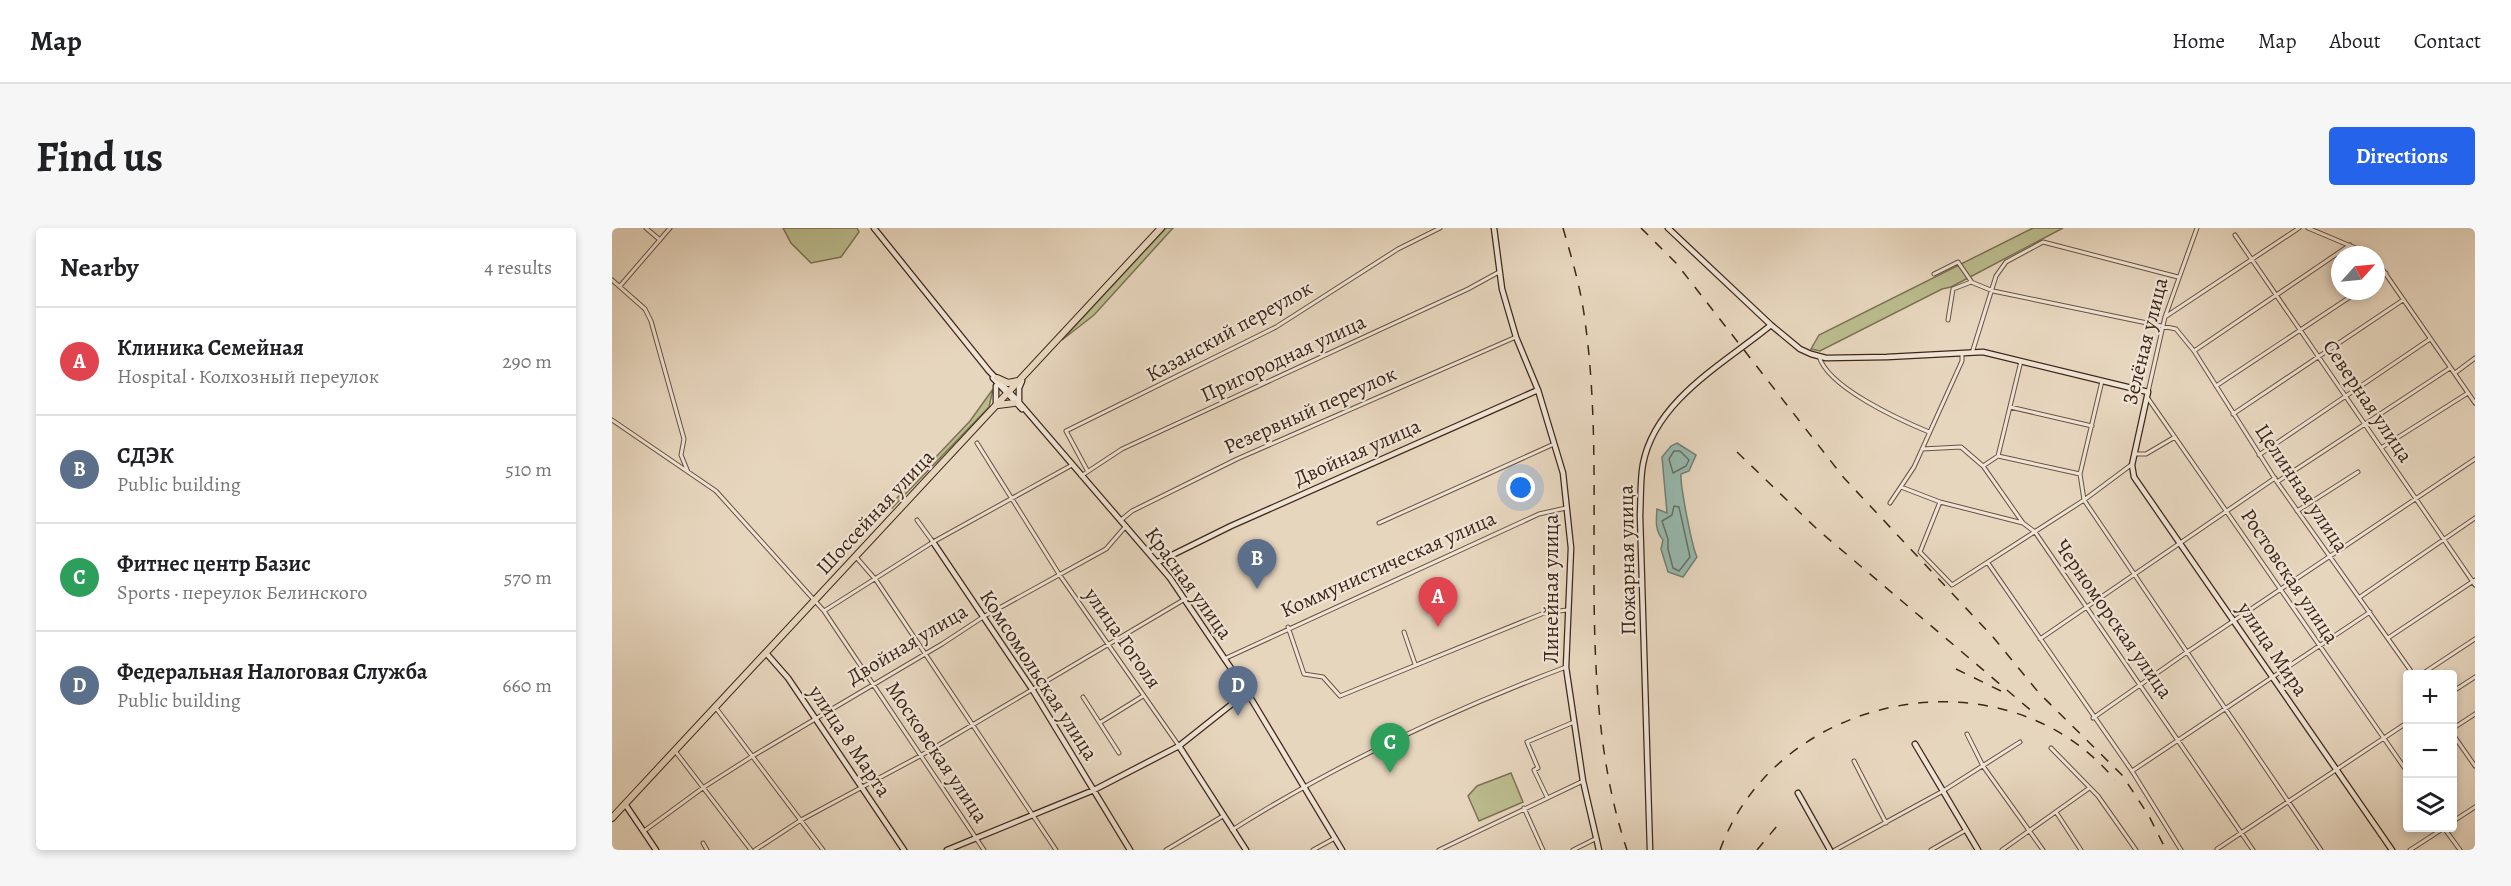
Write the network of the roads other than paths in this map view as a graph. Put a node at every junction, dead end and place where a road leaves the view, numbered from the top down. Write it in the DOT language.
graph roads {
  1 [pos="646,228"];
  2 [pos="670,228"];
  3 [pos="874,228"];
  4 [pos="1161,228"];
  5 [pos="1440,228"];
  6 [pos="1494,228"];
  7 [pos="1668,228"];
  8 [pos="2197,228"];
  9 [pos="2299,228"];
  10 [pos="2308,228"];
  11 [pos="2235,235"];
  12 [pos="660,240"];
  13 [pos="2350,245"];
  14 [pos="2252,260"];
  15 [pos="1499,272"];
  16 [pos="2386,273"];
  17 [pos="1934,274"];
  18 [pos="2178,276"];
  19 [pos="612,280"];
  20 [pos="1971,282"];
  21 [pos="620,286"];
  22 [pos="1993,291"];
  23 [pos="2277,295"];
  24 [pos="2346,300"];
  25 [pos="2403,300"];
  26 [pos="2165,317"];
  27 [pos="1948,320"];
  28 [pos="1771,325"];
  29 [pos="2162,328"];
  30 [pos="2301,330"];
  31 [pos="1516,337"];
  32 [pos="2430,339"];
  33 [pos="2194,351"];
  34 [pos="1972,353"];
  35 [pos="1962,354"];
  36 [pos="1819,356"];
  37 [pos="2319,356"];
  38 [pos="2475,358"];
  39 [pos="2021,359"];
  40 [pos="2450,368"];
  41 [pos="2454,374"];
  42 [pos="1024,378"];
  43 [pos="996,379"];
  44 [pos="2102,380"];
  45 [pos="2216,387"];
  46 [pos="1538,390"];
  47 [pos="1008,393"];
  48 [pos="2468,393"];
  49 [pos="2148,394"];
  50 [pos="2345,397"];
  51 [pos="2475,403"];
  52 [pos="1017,404"];
  53 [pos="995,407"];
  54 [pos="2010,407"];
  55 [pos="2233,414"];
  56 [pos="612,420"];
  57 [pos="2364,424"];
  58 [pos="2092,426"];
  59 [pos="1929,432"];
  60 [pos="2175,437"];
  61 [pos="976,443"];
  62 [pos="1554,444"];
  63 [pos="2381,448"];
  64 [pos="1922,449"];
  65 [pos="2134,454"];
  66 [pos="2259,455"];
  67 [pos="1998,456"];
  68 [pos="2475,459"];
  69 [pos="1072,465"];
  70 [pos="2132,465"];
  71 [pos="1983,466"];
  72 [pos="1087,470"];
  73 [pos="2358,472"];
  74 [pos="689,473"];
  75 [pos="2080,474"];
  76 [pos="1081,476"];
  77 [pos="2276,480"];
  78 [pos="1901,487"];
  79 [pos="1011,498"];
  80 [pos="2415,499"];
  81 [pos="2084,500"];
  82 [pos="1940,502"];
  83 [pos="1890,503"];
  84 [pos="1568,508"];
  85 [pos="2297,511"];
  86 [pos="2228,512"];
  87 [pos="2475,518"];
  88 [pos="917,520"];
  89 [pos="1121,520"];
  90 [pos="1379,523"];
  91 [pos="2023,523"];
  92 [pos="1126,526"];
  93 [pos="2035,532"];
  94 [pos="2444,539"];
  95 [pos="933,542"];
  96 [pos="2181,545"];
  97 [pos="855,557"];
  98 [pos="2330,557"];
  99 [pos="1158,562"];
  100 [pos="1988,563"];
  101 [pos="1059,574"];
  102 [pos="2134,577"];
  103 [pos="876,580"];
  104 [pos="2474,582"];
  105 [pos="2281,590"];
  106 [pos="2360,597"];
  107 [pos="1185,599"];
  108 [pos="815,600"];
  109 [pos="2088,608"];
  110 [pos="1567,610"];
  111 [pos="824,611"];
  112 [pos="2370,612"];
  113 [pos="983,617"];
  114 [pos="2234,621"];
  115 [pos="1288,627"];
  116 [pos="1404,632"];
  117 [pos="2388,638"];
  118 [pos="2040,639"];
  119 [pos="2475,639"];
  120 [pos="1107,645"];
  121 [pos="2320,645"];
  122 [pos="2187,652"];
  123 [pos="766,653"];
  124 [pos="924,654"];
  125 [pos="1224,659"];
  126 [pos="1415,664"];
  127 [pos="1566,667"];
  128 [pos="2410,670"];
  129 [pos="2429,670"];
  130 [pos="2273,677"];
  131 [pos="2475,677"];
  132 [pos="2140,683"];
  133 [pos="873,684"];
  134 [pos="1032,689"];
  135 [pos="2457,689"];
  136 [pos="1247,692"];
  137 [pos="1143,696"];
  138 [pos="1083,697"];
  139 [pos="715,707"];
  140 [pos="2225,710"];
  141 [pos="2475,714"];
  142 [pos="2093,718"];
  143 [pos="815,719"];
  144 [pos="1101,722"];
  145 [pos="1574,722"];
  146 [pos="971,724"];
  147 [pos="2405,724"];
  148 [pos="2457,727"];
  149 [pos="1967,734"];
  150 [pos="2384,738"];
  151 [pos="2457,739"];
  152 [pos="2179,741"];
  153 [pos="2020,742"];
  154 [pos="1915,744"];
  155 [pos="1179,746"];
  156 [pos="2051,748"];
  157 [pos="675,751"];
  158 [pos="1119,753"];
  159 [pos="920,756"];
  160 [pos="752,757"];
  161 [pos="1854,761"];
  162 [pos="1983,766"];
  163 [pos="2403,766"];
  164 [pos="2475,766"];
  165 [pos="2335,770"];
  166 [pos="2132,771"];
  167 [pos="1583,781"];
  168 [pos="1303,785"];
  169 [pos="704,787"];
  170 [pos="861,787"];
  171 [pos="2088,789"];
  172 [pos="1094,790"];
  173 [pos="1943,791"];
  174 [pos="1798,793"];
  175 [pos="1546,797"];
  176 [pos="2289,802"];
  177 [pos="625,804"];
  178 [pos="2475,807"];
  179 [pos="1524,808"];
  180 [pos="2056,812"];
  181 [pos="1032,816"];
  182 [pos="1223,816"];
  183 [pos="612,818"];
  184 [pos="2457,819"];
  185 [pos="801,820"];
  186 [pos="1886,824"];
  187 [pos="1232,830"];
  188 [pos="1966,830"];
  189 [pos="645,831"];
  190 [pos="2030,831"];
  191 [pos="2438,832"];
  192 [pos="2447,832"];
  193 [pos="2241,833"];
  194 [pos="976,838"];
  195 [pos="1335,838"];
  196 [pos="1596,838"];
  197 [pos="703,843"];
  198 [pos="2217,849"];
  199 [pos="656,850"];
  200 [pos="708,850"];
  201 [pos="753,850"];
  202 [pos="823,850"];
  203 [pos="904,850"];
  204 [pos="947,850"];
  205 [pos="984,850"];
  206 [pos="1056,850"];
  207 [pos="1130,850"];
  208 [pos="1166,850"];
  209 [pos="1246,850"];
  210 [pos="1313,850"];
  211 [pos="1342,850"];
  212 [pos="1439,850"];
  213 [pos="1543,850"];
  214 [pos="1573,850"];
  215 [pos="1599,850"];
  216 [pos="1650,850"];
  217 [pos="1830,850"];
  218 [pos="1835,850"];
  219 [pos="1931,850"];
  220 [pos="1978,850"];
  221 [pos="2002,850"];
  222 [pos="2043,850"];
  223 [pos="2081,850"];
  224 [pos="2136,850"];
  225 [pos="2181,850"];
  226 [pos="2253,850"];
  227 [pos="2321,850"];
  228 [pos="2392,850"];
  229 [pos="2410,850"];
  230 [pos="2460,850"];
  1 -- 12 [label="street"];
  2 -- 12 [label="street"];
  3 -- 43 [label="street, Красная улица"];
  4 -- 42 [label="highway, Шоссейная улица"];
  5 -- 72 [label="street, Казанский переулок"];
  6 -- 15 [label="street, Линейная улица"];
  7 -- 28 [label="street"];
  8 -- 18 [label="street, Зелёная улица"];
  9 -- 14 [label="street"];
  10 -- 13 [label="street"];
  11 -- 14 [label="street, Северная улица"];
  12 -- 21 [label="street"];
  13 -- 23 [label="street"];
  14 -- 23 [label="street, Северная улица"];
  14 -- 26 [label="street"];
  15 -- 31 [label="street, Линейная улица"];
  15 -- 72 [label="street, Пригородная улица"];
  16 -- 25 [label="street"];
  17 -- 20 [label="street"];
  18 -- 22 [label="street"];
  18 -- 26 [label="street, Зелёная улица"];
  19 -- 21 [label="street"];
  20 -- 22 [label="street, Целинная улица"];
  20 -- 27 [label="street"];
  21 -- 74 [label="street"];
  22 -- 29 [label="street, Целинная улица"];
  22 -- 34 [label="street"];
  23 -- 30 [label="street, Северная улица"];
  23 -- 33 [label="street"];
  24 -- 30 [label="street"];
  25 -- 32 [label="street"];
  25 -- 37 [label="street"];
  26 -- 29 [label="street, Зелёная улица"];
  28 -- 36 [label="street"];
  28 -- 216 [label="street, Пожарная улица"];
  29 -- 33 [label="street, Целинная улица"];
  29 -- 49 [label="street, Зелёная улица"];
  30 -- 37 [label="street, Северная улица"];
  30 -- 45 [label="street"];
  31 -- 46 [label="street, Линейная улица"];
  31 -- 89 [label="street, Резервный переулок"];
  32 -- 40 [label="street"];
  32 -- 50 [label="street"];
  33 -- 45 [label="street, Целинная улица"];
  34 -- 35 [label="street"];
  34 -- 39 [label="street"];
  35 -- 36 [label="street"];
  35 -- 59 [label="street"];
  36 -- 59 [label="street"];
  37 -- 50 [label="street, Северная улица"];
  37 -- 55 [label="street"];
  38 -- 41 [label="street"];
  39 -- 44 [label="street"];
  39 -- 54 [label="street"];
  40 -- 41 [label="street"];
  40 -- 57 [label="street"];
  41 -- 48 [label="street"];
  42 -- 43 [label="highway"];
  42 -- 47 [label="highway, Шоссейная улица"];
  42 -- 52 [label="street"];
  43 -- 47 [label="street, Красная улица"];
  43 -- 53 [label="street"];
  44 -- 49 [label="street"];
  44 -- 58 [label="street"];
  45 -- 55 [label="street, Целинная улица"];
  46 -- 62 [label="street, Линейная улица"];
  46 -- 99 [label="street, Двойная улица"];
  47 -- 52 [label="street, Красная улица"];
  47 -- 53 [label="highway, Шоссейная улица"];
  48 -- 51 [label="street"];
  48 -- 63 [label="street"];
  49 -- 60 [label="street, Ростовская улица"];
  49 -- 65 [label="street, Зелёная улица"];
  50 -- 57 [label="street, Северная улица"];
  50 -- 66 [label="street"];
  52 -- 53 [label="highway"];
  52 -- 69 [label="street, Красная улица"];
  53 -- 97 [label="highway, Шоссейная улица"];
  54 -- 58 [label="street"];
  54 -- 67 [label="street"];
  55 -- 66 [label="street, Целинная улица"];
  56 -- 74 [label="street, Московская улица"];
  57 -- 63 [label="street, Северная улица"];
  57 -- 77 [label="street"];
  58 -- 75 [label="street"];
  59 -- 64 [label="street"];
  60 -- 65 [label="street"];
  60 -- 86 [label="street, Ростовская улица"];
  61 -- 79 [label="street, улица Гоголя"];
  62 -- 84 [label="street, Линейная улица"];
  62 -- 90 [label="street"];
  63 -- 80 [label="street, Северная улица"];
  64 -- 71 [label="street, Черноморская улица"];
  64 -- 78 [label="street"];
  65 -- 70 [label="street, Зелёная улица"];
  66 -- 77 [label="street, Целинная улица"];
  67 -- 71 [label="street"];
  67 -- 75 [label="street"];
  68 -- 80 [label="street"];
  69 -- 76 [label="street, Красная улица"];
  69 -- 79 [label="street"];
  70 -- 81 [label="street"];
  70 -- 96 [label="street, улица Мира"];
  71 -- 91 [label="street, Черноморская улица"];
  72 -- 76 [label="street, Пригородная улица"];
  73 -- 85 [label="street"];
  74 -- 108 [label="street, Московская улица"];
  75 -- 81 [label="street"];
  76 -- 89 [label="street, Красная улица"];
  77 -- 85 [label="street, Целинная улица"];
  77 -- 86 [label="street"];
  78 -- 82 [label="street"];
  78 -- 83 [label="street"];
  79 -- 95 [label="street"];
  79 -- 101 [label="street, улица Гоголя"];
  80 -- 94 [label="street, Северная улица"];
  80 -- 98 [label="street"];
  81 -- 93 [label="street"];
  81 -- 102 [label="street"];
  82 -- 91 [label="street"];
  82 -- 100 [label="street"];
  84 -- 110 [label="street, Линейная улица"];
  84 -- 115 [label="street, Коммунистическая улица"];
  85 -- 98 [label="street, Целинная улица"];
  86 -- 96 [label="street"];
  86 -- 105 [label="street, Ростовская улица"];
  87 -- 94 [label="street"];
  88 -- 95 [label="street, Комсомольская улица"];
  89 -- 92 [label="street, Красная улица"];
  91 -- 93 [label="street, Черноморская улица"];
  92 -- 99 [label="street, Красная улица"];
  92 -- 101 [label="street, Двойная улица"];
  93 -- 100 [label="street"];
  93 -- 109 [label="street, Черноморская улица"];
  94 -- 104 [label="street, Северная улица"];
  94 -- 106 [label="street"];
  95 -- 103 [label="street"];
  95 -- 113 [label="street, Комсомольская улица"];
  96 -- 102 [label="street"];
  96 -- 114 [label="street, улица Мира"];
  97 -- 103 [label="street"];
  97 -- 108 [label="highway, Шоссейная улица"];
  98 -- 105 [label="street"];
  98 -- 106 [label="street, Целинная улица"];
  99 -- 107 [label="street, Красная улица"];
  100 -- 118 [label="street"];
  101 -- 113 [label="street, Двойная улица"];
  101 -- 120 [label="street, улица Гоголя"];
  102 -- 109 [label="street"];
  102 -- 122 [label="street"];
  103 -- 111 [label="street"];
  103 -- 124 [label="street"];
  104 -- 117 [label="street"];
  105 -- 114 [label="street"];
  105 -- 121 [label="street, Ростовская улица"];
  106 -- 112 [label="street, Целинная улица"];
  107 -- 120 [label="street"];
  107 -- 125 [label="street, Красная улица"];
  108 -- 111 [label="street, Московская улица"];
  108 -- 123 [label="highway, Шоссейная улица"];
  109 -- 118 [label="street"];
  109 -- 132 [label="street, Черноморская улица"];
  110 -- 126 [label="street"];
  110 -- 127 [label="street, Линейная улица"];
  111 -- 133 [label="street, Московская улица"];
  112 -- 117 [label="street, Целинная улица"];
  112 -- 121 [label="street"];
  113 -- 124 [label="street, Двойная улица"];
  113 -- 134 [label="street, Комсомольская улица"];
  114 -- 122 [label="street"];
  114 -- 130 [label="street, улица Мира"];
  115 -- 125 [label="street, Коммунистическая улица"];
  115 -- 126 [label="street"];
  116 -- 126 [label="street"];
  117 -- 128 [label="street, Целинная улица"];
  118 -- 142 [label="street"];
  119 -- 129 [label="street"];
  120 -- 134 [label="street"];
  120 -- 137 [label="street, улица Гоголя"];
  121 -- 130 [label="street"];
  121 -- 150 [label="street, Ростовская улица"];
  122 -- 132 [label="street"];
  122 -- 140 [label="street"];
  123 -- 139 [label="highway, Шоссейная улица"];
  123 -- 143 [label="street, улица 8 Марта"];
  124 -- 133 [label="street, Двойная улица"];
  124 -- 146 [label="street"];
  125 -- 136 [label="street, Красная улица"];
  127 -- 145 [label="street, Линейная улица"];
  127 -- 168 [label="street"];
  130 -- 140 [label="street"];
  130 -- 165 [label="street, улица Мира"];
  131 -- 135 [label="street"];
  132 -- 142 [label="street"];
  132 -- 152 [label="street, Черноморская улица"];
  133 -- 143 [label="street, Двойная улица"];
  133 -- 159 [label="street, Московская улица"];
  134 -- 146 [label="street"];
  134 -- 172 [label="street, Комсомольская улица"];
  136 -- 155 [label="street"];
  136 -- 168 [label="street, Красная улица"];
  137 -- 144 [label="street"];
  137 -- 155 [label="street, улица Гоголя"];
  138 -- 144 [label="street"];
  139 -- 157 [label="highway, Шоссейная улица"];
  139 -- 160 [label="street"];
  140 -- 152 [label="street"];
  140 -- 176 [label="street"];
  141 -- 148 [label="street"];
  142 -- 166 [label="street"];
  143 -- 160 [label="street, Двойная улица"];
  143 -- 170 [label="street, улица 8 Марта"];
  144 -- 158 [label="street"];
  145 -- 167 [label="street, Линейная улица"];
  145 -- 175 [label="street"];
  146 -- 159 [label="street"];
  146 -- 181 [label="street"];
  147 -- 150 [label="street"];
  149 -- 162 [label="street"];
  150 -- 163 [label="street, Ростовская улица"];
  150 -- 165 [label="street"];
  151 -- 164 [label="street"];
  152 -- 166 [label="street"];
  152 -- 193 [label="street, Черноморская улица"];
  153 -- 162 [label="street"];
  154 -- 173 [label="street"];
  155 -- 172 [label="street"];
  155 -- 182 [label="street, улица Гоголя"];
  156 -- 171 [label="street"];
  157 -- 169 [label="street"];
  157 -- 177 [label="highway, Шоссейная улица"];
  159 -- 170 [label="street"];
  159 -- 194 [label="street, Московская улица"];
  160 -- 169 [label="street, Двойная улица"];
  160 -- 185 [label="street"];
  161 -- 186 [label="street"];
  162 -- 173 [label="street"];
  162 -- 190 [label="street"];
  165 -- 176 [label="street"];
  165 -- 228 [label="street, улица Мира"];
  166 -- 225 [label="street"];
  167 -- 175 [label="street"];
  167 -- 196 [label="street, Линейная улица"];
  168 -- 187 [label="street"];
  168 -- 195 [label="street, Красная улица"];
  169 -- 189 [label="street, Двойная улица"];
  169 -- 201 [label="street"];
  170 -- 185 [label="street"];
  170 -- 203 [label="street, улица 8 Марта"];
  171 -- 180 [label="street"];
  171 -- 224 [label="street"];
  172 -- 181 [label="street"];
  172 -- 207 [label="street, Комсомольская улица"];
  173 -- 186 [label="street"];
  173 -- 188 [label="street"];
  174 -- 217 [label="street"];
  175 -- 179 [label="street"];
  176 -- 193 [label="street"];
  176 -- 227 [label="street"];
  177 -- 183 [label="highway, Шоссейная улица"];
  177 -- 189 [label="street"];
  178 -- 184 [label="street"];
  179 -- 212 [label="street"];
  179 -- 213 [label="street"];
  180 -- 190 [label="street"];
  180 -- 223 [label="street"];
  181 -- 194 [label="street"];
  181 -- 206 [label="street"];
  182 -- 187 [label="street, улица Гоголя"];
  182 -- 208 [label="street"];
  185 -- 201 [label="street"];
  185 -- 202 [label="street"];
  186 -- 218 [label="street"];
  187 -- 209 [label="street, улица Гоголя"];
  188 -- 219 [label="street"];
  188 -- 220 [label="street"];
  189 -- 199 [label="street"];
  190 -- 221 [label="street"];
  190 -- 222 [label="street"];
  191 -- 229 [label="street"];
  192 -- 230 [label="street"];
  193 -- 198 [label="street"];
  193 -- 226 [label="street, Черноморская улица"];
  194 -- 204 [label="street"];
  194 -- 205 [label="street, Московская улица"];
  195 -- 210 [label="street"];
  195 -- 211 [label="street, Красная улица"];
  196 -- 214 [label="street"];
  196 -- 215 [label="street, Линейная улица"];
  197 -- 200 [label="street"];
}
